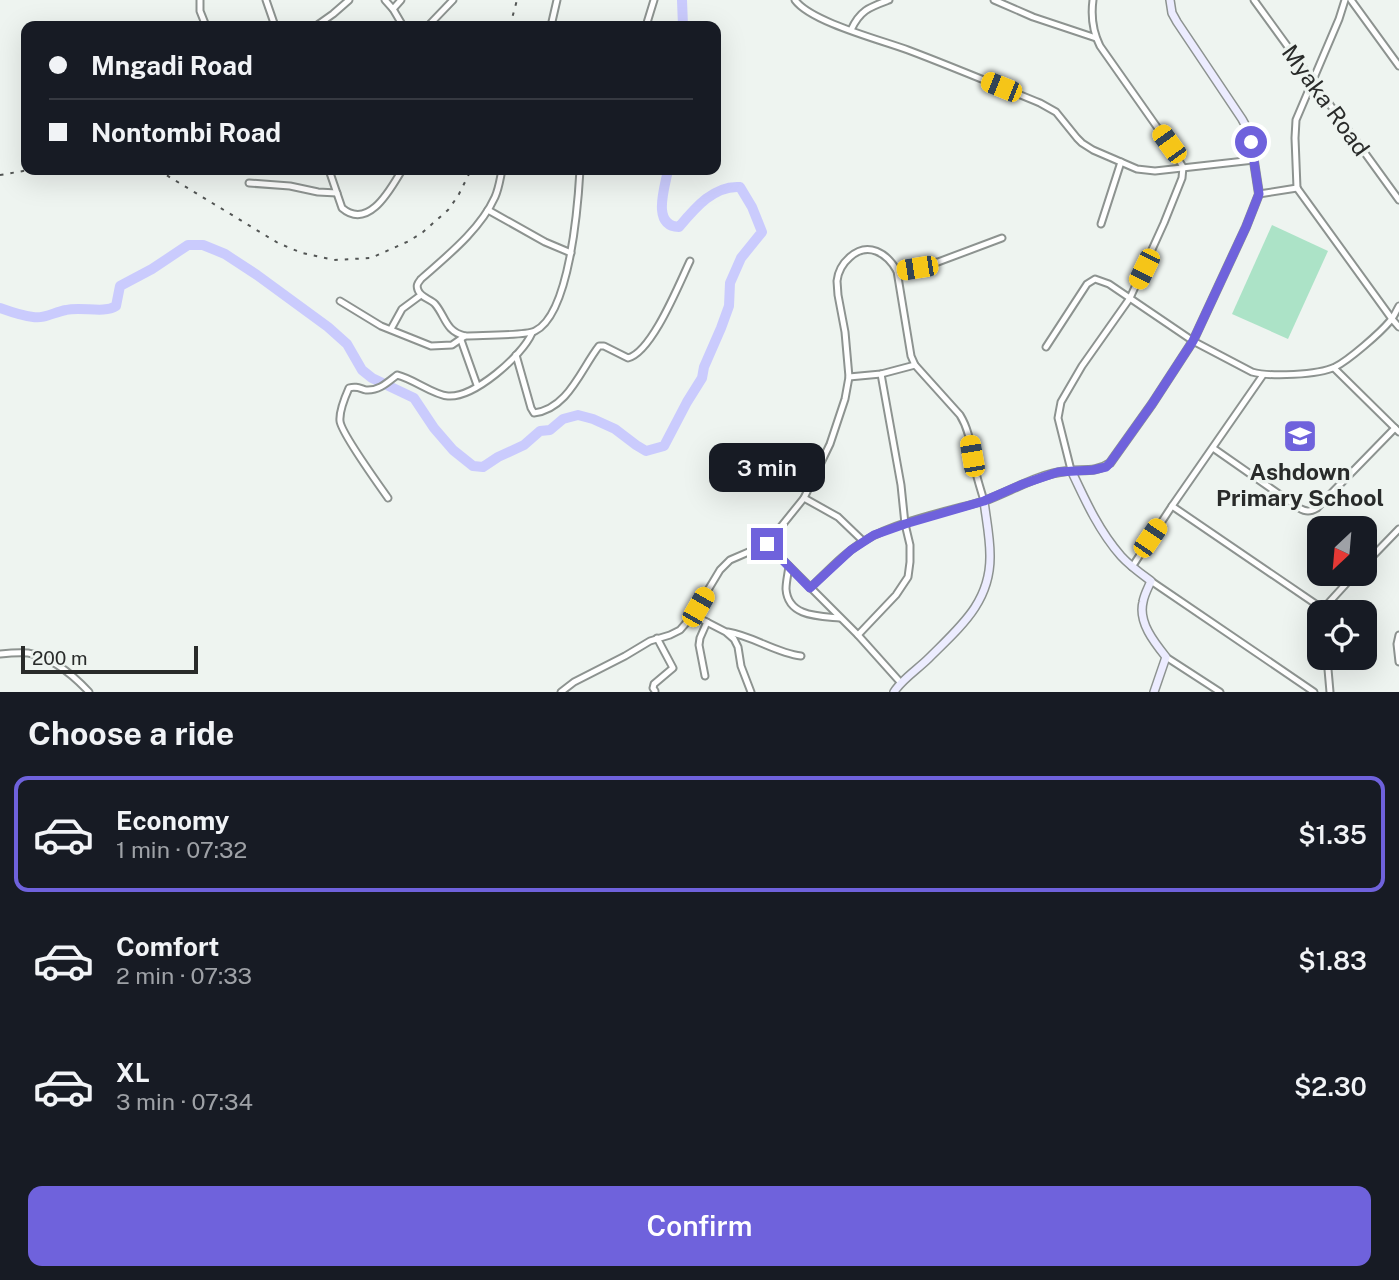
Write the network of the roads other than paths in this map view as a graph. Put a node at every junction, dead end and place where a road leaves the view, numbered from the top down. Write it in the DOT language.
graph roads {
  1 [pos="200,0"];
  2 [pos="266,0"];
  3 [pos="349,0"];
  4 [pos="385,0"];
  5 [pos="401,0"];
  6 [pos="453,0"];
  7 [pos="557,0"];
  8 [pos="654,0"];
  9 [pos="795,0"];
  10 [pos="889,0"];
  11 [pos="993,0"];
  12 [pos="1093,0"];
  13 [pos="1170,0"];
  14 [pos="1254,0"];
  15 [pos="1345,0"];
  16 [pos="1351,0"];
  17 [pos="393,9"];
  18 [pos="203,21"];
  19 [pos="273,21"];
  20 [pos="324,21"];
  21 [pos="400,21"];
  22 [pos="433,21"];
  23 [pos="552,21"];
  24 [pos="648,21"];
  25 [pos="850,30"];
  26 [pos="1096,38"];
  27 [pos="1399,66"];
  28 [pos="1311,81"];
  29 [pos="1254,160"];
  30 [pos="1121,162"];
  31 [pos="1184,167"];
  32 [pos="331,175"];
  33 [pos="399,175"];
  34 [pos="501,175"];
  35 [pos="579,175"];
  36 [pos="249,183"];
  37 [pos="1297,188"];
  38 [pos="337,193"];
  39 [pos="1259,194"];
  40 [pos="1399,200"];
  41 [pos="488,210"];
  42 [pos="1101,224"];
  43 [pos="1002,238"];
  44 [pos="571,253"];
  45 [pos="690,261"];
  46 [pos="897,271"];
  47 [pos="421,295"];
  48 [pos="1130,298"];
  49 [pos="340,301"];
  50 [pos="1399,306"];
  51 [pos="1392,319"];
  52 [pos="1399,327"];
  53 [pos="391,329"];
  54 [pos="533,333"];
  55 [pos="463,338"];
  56 [pos="1193,341"];
  57 [pos="1046,346"];
  58 [pos="516,355"];
  59 [pos="915,365"];
  60 [pos="1334,368"];
  61 [pos="881,374"];
  62 [pos="1262,375"];
  63 [pos="849,377"];
  64 [pos="477,385"];
  65 [pos="1397,430"];
  66 [pos="1213,447"];
  67 [pos="1071,470"];
  68 [pos="388,498"];
  69 [pos="804,498"];
  70 [pos="984,501"];
  71 [pos="1172,506"];
  72 [pos="905,524"];
  73 [pos="1398,531"];
  74 [pos="863,541"];
  75 [pos="767,544"];
  76 [pos="1377,552"];
  77 [pos="789,566"];
  78 [pos="1132,567"];
  79 [pos="1151,581"];
  80 [pos="1345,586"];
  81 [pos="810,588"];
  82 [pos="1307,600"];
  83 [pos="1333,600"];
  84 [pos="693,615"];
  85 [pos="840,618"];
  86 [pos="707,622"];
  87 [pos="726,632"];
  88 [pos="858,635"];
  89 [pos="1399,635"];
  90 [pos="657,638"];
  91 [pos="0,654"];
  92 [pos="801,656"];
  93 [pos="1166,657"];
  94 [pos="1399,662"];
  95 [pos="1327,670"];
  96 [pos="705,676"];
  97 [pos="901,683"];
  98 [pos="655,691"];
  99 [pos="1309,691"];
  100 [pos="89,692"];
  101 [pos="561,692"];
  102 [pos="751,692"];
  103 [pos="894,692"];
  104 [pos="1154,692"];
  105 [pos="1220,692"];
  106 [pos="1330,692"];
  1 -- 18 [label="street"];
  2 -- 19 [label="street"];
  3 -- 20 [label="street"];
  4 -- 17 [label="street"];
  5 -- 17 [label="street"];
  6 -- 22 [label="street"];
  7 -- 23 [label="street"];
  8 -- 24 [label="street"];
  9 -- 25 [label="street"];
  10 -- 25 [label="street"];
  11 -- 26 [label="street"];
  12 -- 26 [label="street"];
  13 -- 29 [label="street"];
  14 -- 28 [label="street, Myaka Road"];
  15 -- 28 [label="street"];
  16 -- 27 [label="street"];
  17 -- 21 [label="street"];
  25 -- 30 [label="street"];
  26 -- 31 [label="street"];
  28 -- 37 [label="street"];
  28 -- 40 [label="street, Myaka Road"];
  29 -- 31 [label="street"];
  29 -- 39 [label="street"];
  30 -- 31 [label="street"];
  30 -- 42 [label="street"];
  31 -- 48 [label="street"];
  32 -- 38 [label="street"];
  33 -- 38 [label="street"];
  34 -- 41 [label="street"];
  35 -- 44 [label="street"];
  36 -- 38 [label="street"];
  37 -- 39 [label="street"];
  37 -- 51 [label="street"];
  39 -- 56 [label="street"];
  41 -- 44 [label="street"];
  41 -- 47 [label="street"];
  43 -- 46 [label="street"];
  44 -- 54 [label="street"];
  45 -- 58 [label="street"];
  46 -- 59 [label="street"];
  46 -- 63 [label="street"];
  47 -- 53 [label="street"];
  47 -- 55 [label="street"];
  48 -- 56 [label="street"];
  48 -- 57 [label="street"];
  48 -- 67 [label="street"];
  49 -- 53 [label="street"];
  50 -- 51 [label="street"];
  51 -- 52 [label="street"];
  51 -- 60 [label="street"];
  53 -- 55 [label="street"];
  54 -- 55 [label="street"];
  54 -- 58 [label="street"];
  55 -- 64 [label="street"];
  56 -- 62 [label="street"];
  56 -- 67 [label="street"];
  58 -- 64 [label="street"];
  59 -- 61 [label="street"];
  59 -- 70 [label="street"];
  60 -- 62 [label="street"];
  60 -- 65 [label="street"];
  61 -- 63 [label="street"];
  61 -- 72 [label="street"];
  62 -- 66 [label="street"];
  63 -- 69 [label="street"];
  64 -- 68 [label="street"];
  65 -- 66 [label="street"];
  66 -- 71 [label="street"];
  67 -- 70 [label="street"];
  67 -- 78 [label="street"];
  69 -- 74 [label="street"];
  69 -- 75 [label="street"];
  70 -- 72 [label="street"];
  70 -- 97 [label="street"];
  71 -- 78 [label="street"];
  71 -- 82 [label="street"];
  72 -- 74 [label="street"];
  72 -- 88 [label="street"];
  73 -- 76 [label="street"];
  74 -- 81 [label="street"];
  75 -- 77 [label="street"];
  75 -- 84 [label="street"];
  77 -- 81 [label="street"];
  77 -- 85 [label="street"];
  78 -- 79 [label="street"];
  79 -- 93 [label="street"];
  79 -- 99 [label="street"];
  80 -- 83 [label="street"];
  81 -- 85 [label="street"];
  84 -- 86 [label="street"];
  84 -- 90 [label="street"];
  85 -- 88 [label="street"];
  86 -- 87 [label="street"];
  86 -- 96 [label="street"];
  87 -- 92 [label="street"];
  87 -- 102 [label="street"];
  88 -- 97 [label="street"];
  89 -- 94 [label="street"];
  90 -- 98 [label="street"];
  90 -- 101 [label="street"];
  91 -- 100 [label="street"];
  93 -- 104 [label="street"];
  93 -- 105 [label="street"];
  95 -- 106 [label="street"];
  97 -- 103 [label="street"];
}
